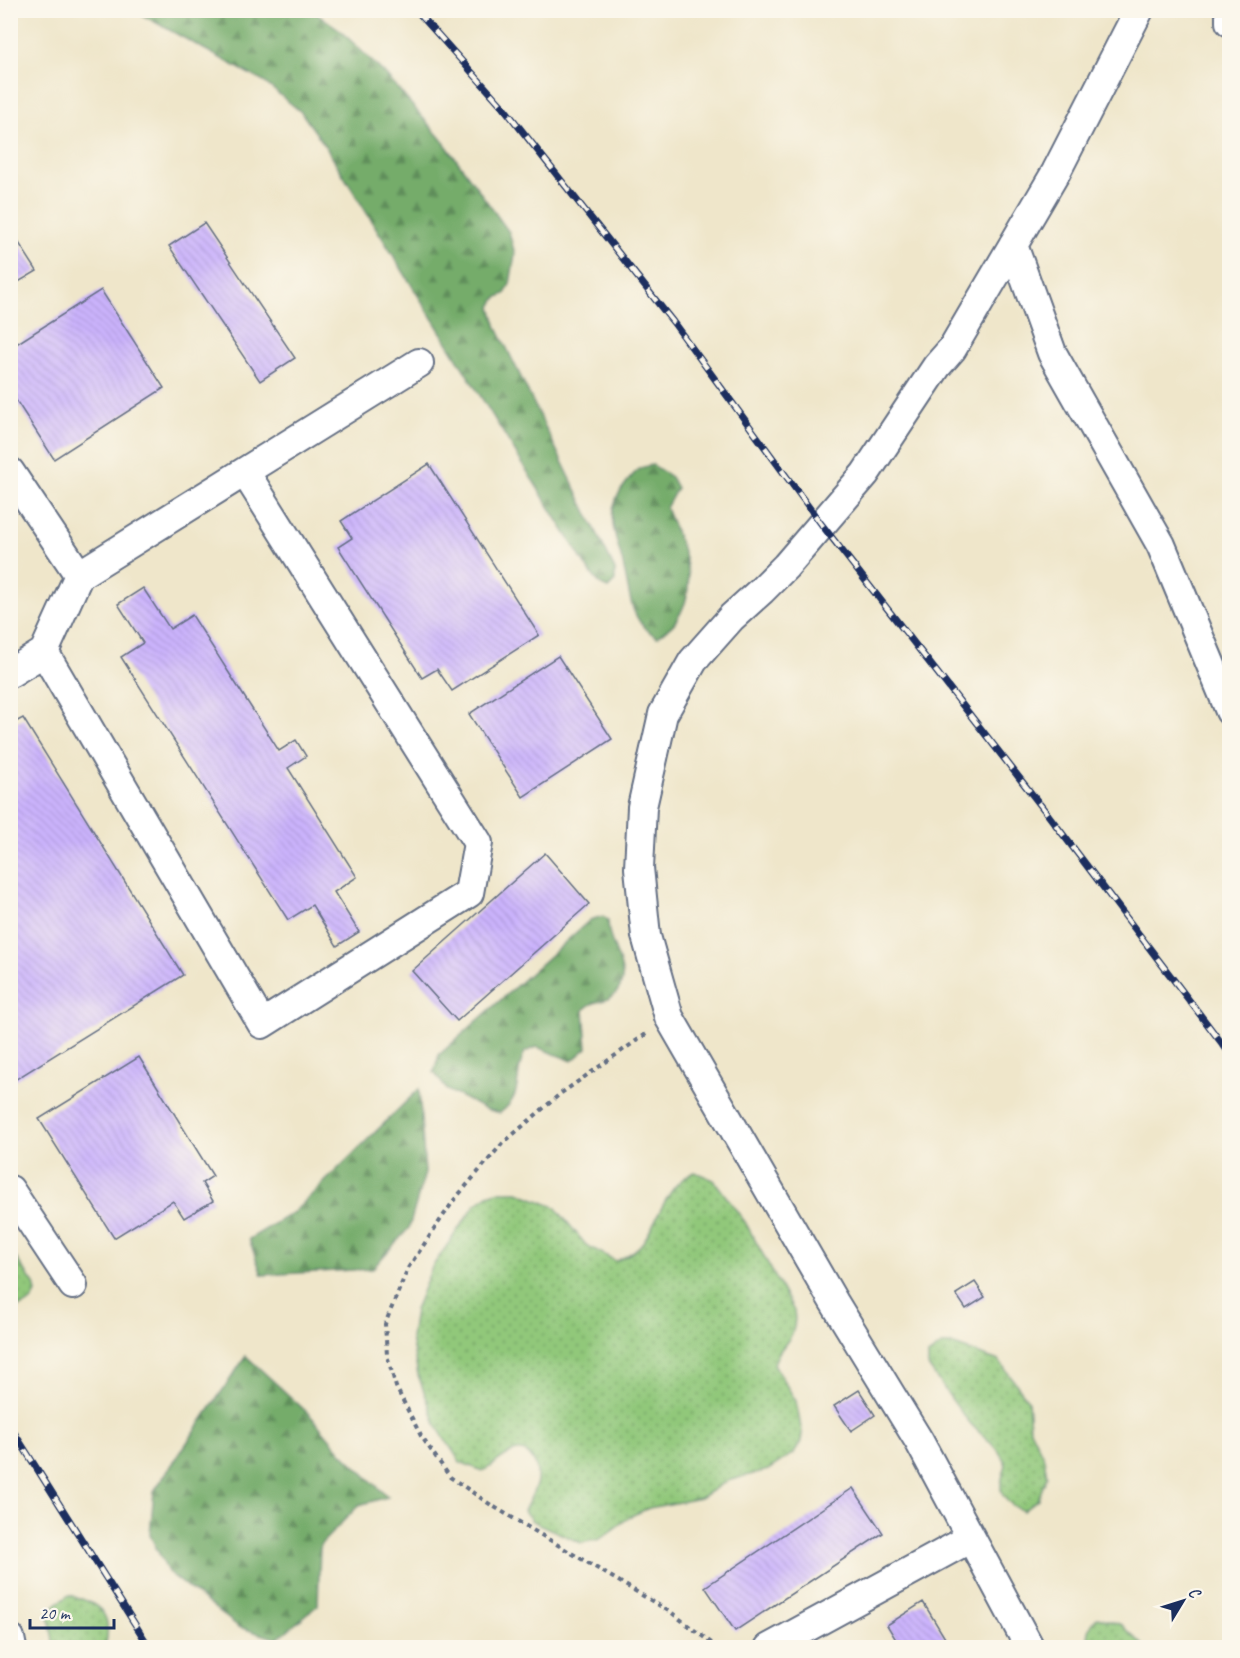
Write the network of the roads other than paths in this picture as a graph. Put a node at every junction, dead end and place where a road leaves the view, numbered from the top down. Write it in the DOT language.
graph roads {
  1 [pos="1139,10"];
  2 [pos="1230,13"];
  3 [pos="1230,22"];
  4 [pos="1013,245"];
  5 [pos="419,363"];
  6 [pos="10,472"];
  7 [pos="245,472"];
  8 [pos="79,575"];
  9 [pos="44,652"];
  10 [pos="10,673"];
  11 [pos="1230,711"];
  12 [pos="10,1190"];
  13 [pos="73,1285"];
  14 [pos="971,1538"];
  15 [pos="10,1638"];
  16 [pos="12,1647"];
  17 [pos="769,1647"];
  18 [pos="1030,1647"];
  1 -- 4 [label="street"];
  2 -- 3 [label="street"];
  4 -- 11 [label="street"];
  4 -- 14 [label="street"];
  5 -- 7 [label="street"];
  6 -- 8 [label="street"];
  7 -- 8 [label="street"];
  7 -- 9 [label="street"];
  8 -- 9 [label="street"];
  9 -- 10 [label="street"];
  12 -- 13 [label="street"];
  14 -- 17 [label="street"];
  14 -- 18 [label="street"];
  15 -- 16 [label="street"];
}
